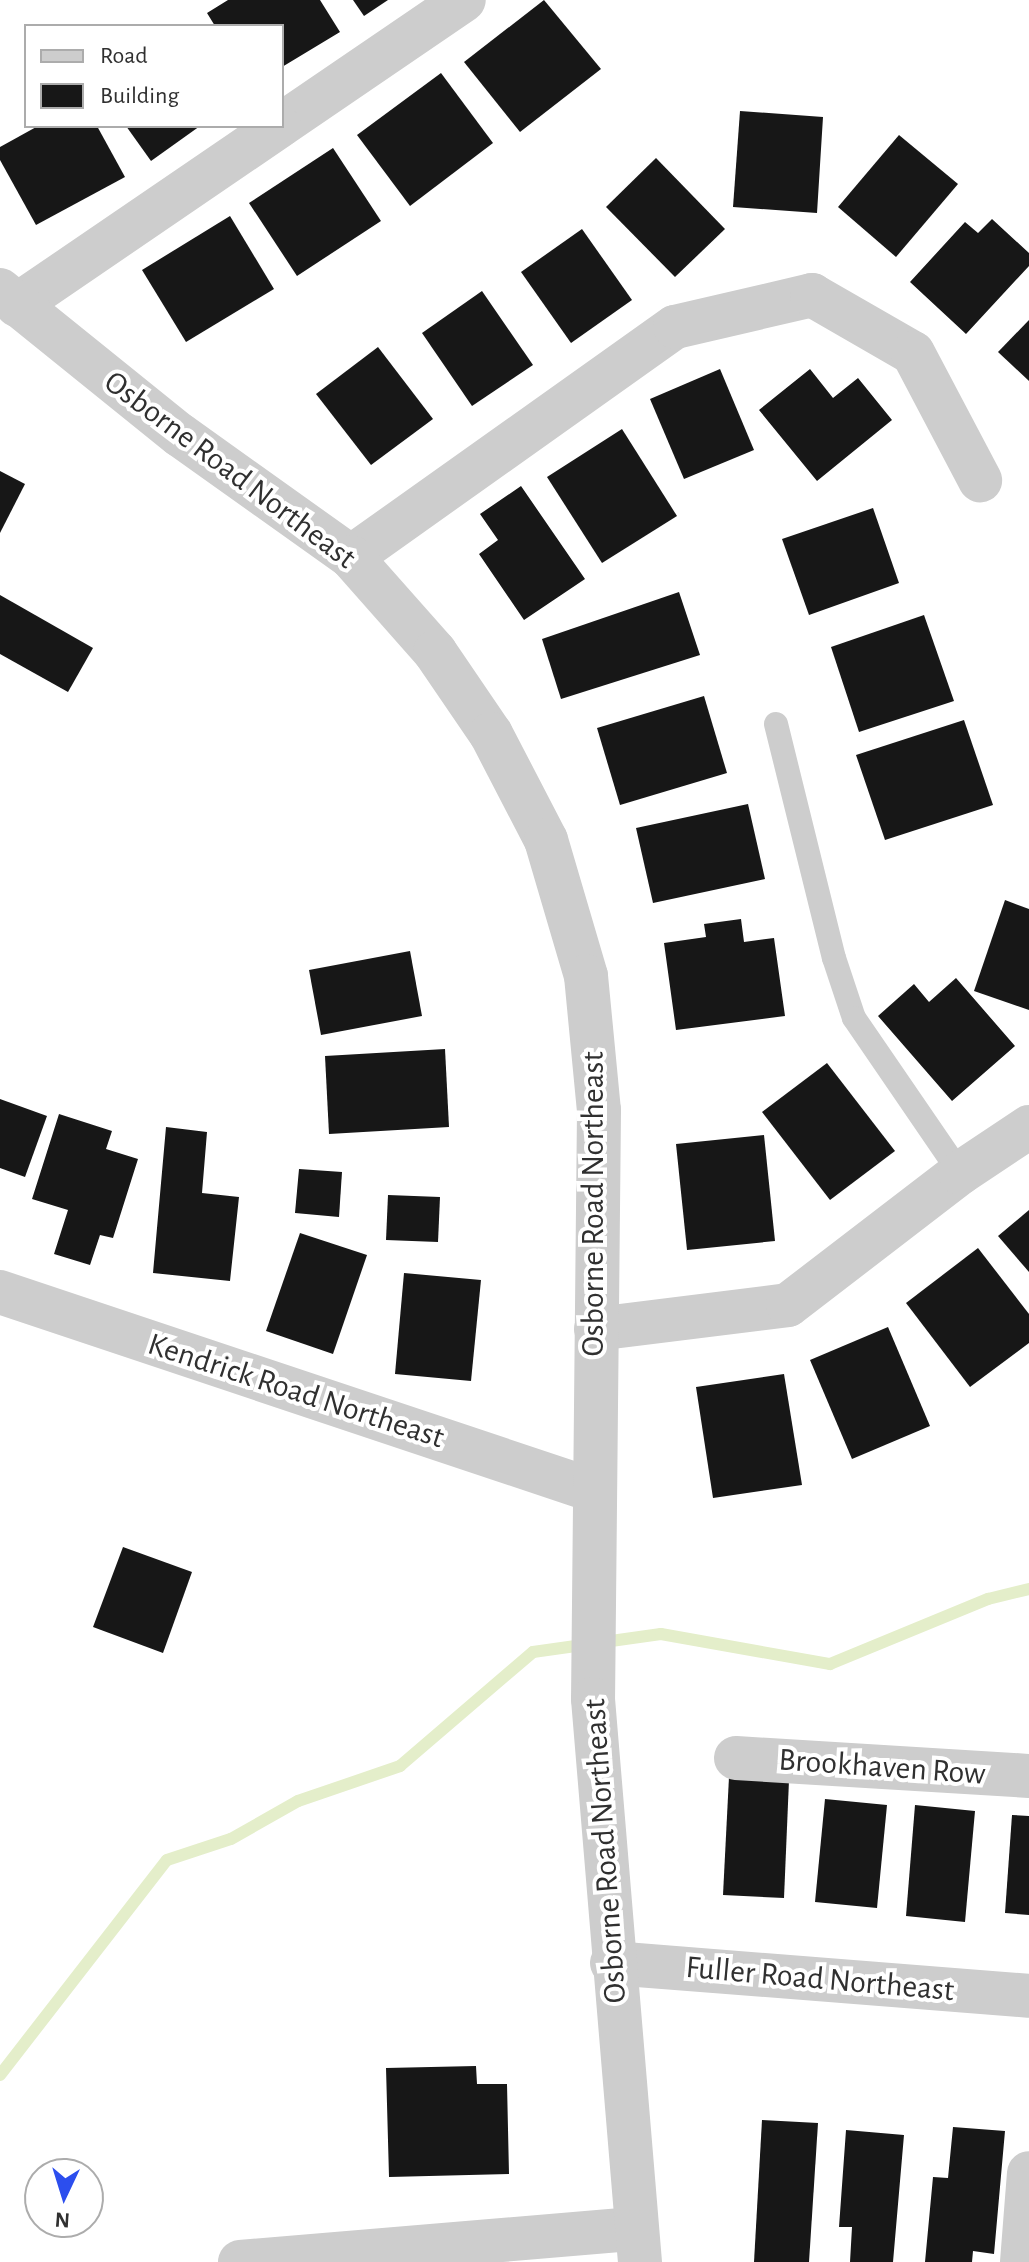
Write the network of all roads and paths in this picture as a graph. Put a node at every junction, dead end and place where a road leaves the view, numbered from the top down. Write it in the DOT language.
graph roads {
  1 [pos="464,0"];
  2 [pos="284,123"];
  3 [pos="277,128"];
  4 [pos="8,298"];
  5 [pos="980,480"];
  6 [pos="351,557"];
  7 [pos="776,724"];
  8 [pos="1029,1127"];
  9 [pos="960,1173"];
  10 [pos="0,1292"];
  11 [pos="596,1329"];
  12 [pos="592,1490"];
  13 [pos="736,1758"];
  14 [pos="1029,1776"];
  15 [pos="612,1963"];
  16 [pos="1029,1996"];
  17 [pos="1029,2173"];
  18 [pos="638,2246"];
  19 [pos="240,2262"];
  20 [pos="1022,2262"];
  1 -- 2 [label="street"];
  3 -- 4 [label="street"];
  4 -- 6 [label="street, Osborne Road Northeast"];
  5 -- 6 [label="street"];
  6 -- 11 [label="street, Osborne Road Northeast"];
  7 -- 9 [label="lane"];
  8 -- 9 [label="street"];
  9 -- 11 [label="street"];
  10 -- 12 [label="street, Kendrick Road Northeast"];
  11 -- 12 [label="street, Osborne Road Northeast"];
  12 -- 15 [label="street, Osborne Road Northeast"];
  13 -- 14 [label="street, Brookhaven Row"];
  15 -- 16 [label="street, Fuller Road Northeast"];
  15 -- 18 [label="street, Osborne Road Northeast"];
  17 -- 20 [label="street"];
  18 -- 19 [label="street"];
}
